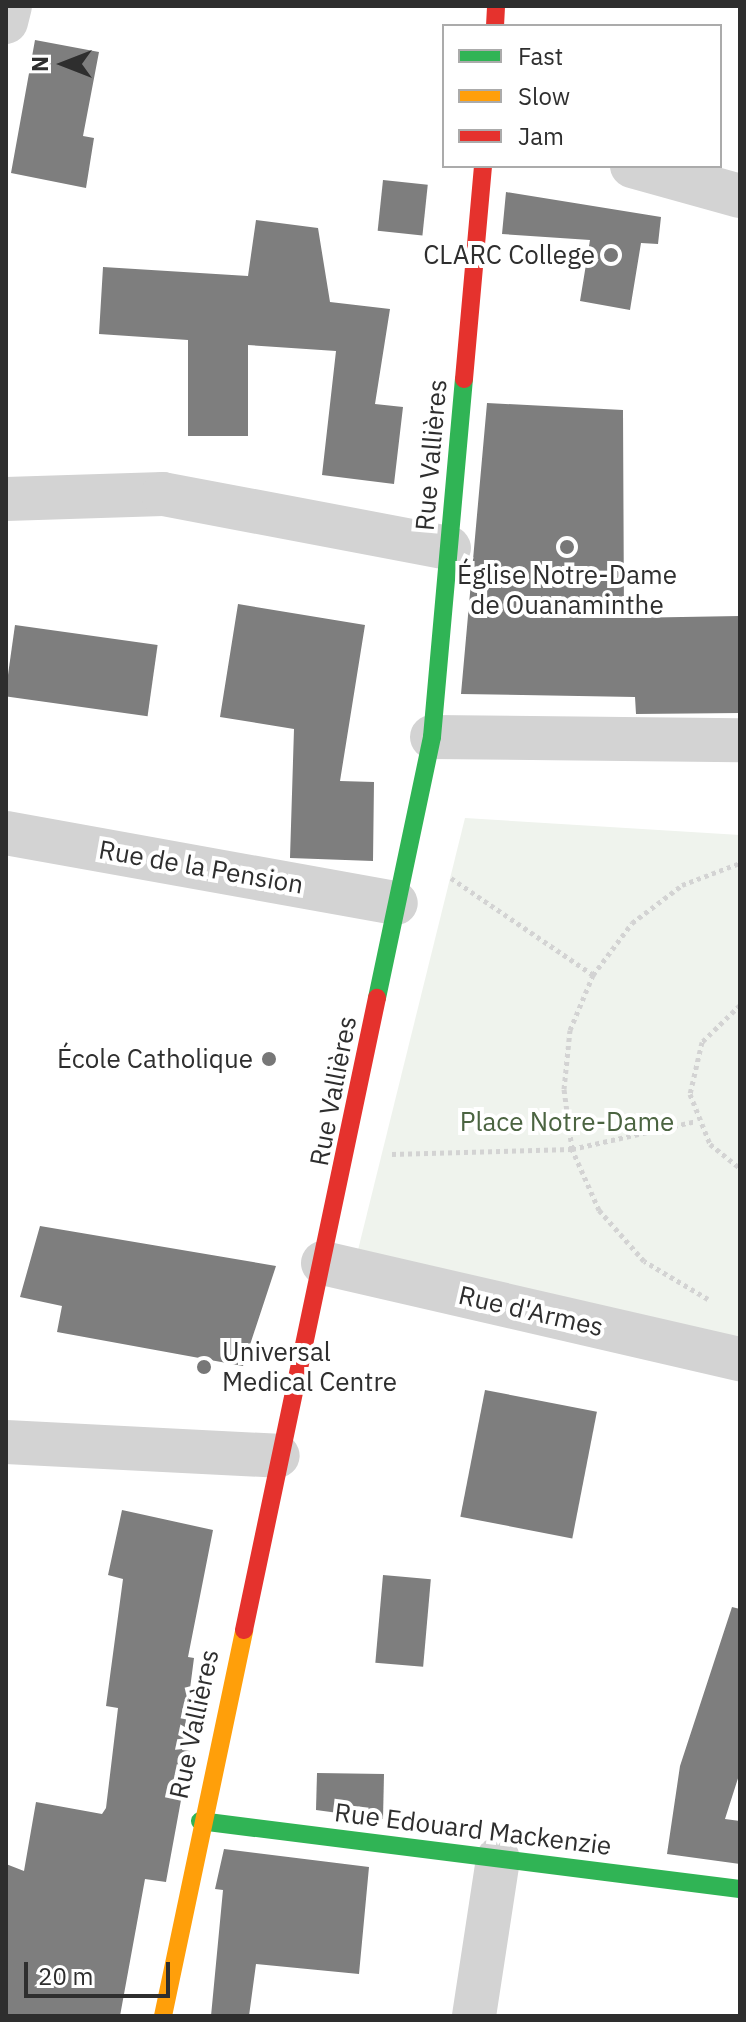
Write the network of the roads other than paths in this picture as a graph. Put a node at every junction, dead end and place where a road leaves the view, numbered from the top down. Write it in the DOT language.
graph roads {
  1 [pos="10,6"];
  2 [pos="6,22"];
  3 [pos="483,168"];
  4 [pos="639,168"];
  5 [pos="740,196"];
  6 [pos="6,499"];
  7 [pos="449,548"];
  8 [pos="432,737"];
  9 [pos="740,740"];
  10 [pos="6,833"];
  11 [pos="396,903"];
  12 [pos="323,1263"];
  13 [pos="740,1359"];
  14 [pos="6,1442"];
  15 [pos="278,1456"];
  16 [pos="200,1821"];
  17 [pos="498,1859"];
  18 [pos="740,1889"];
  19 [pos="163,2016"];
  20 [pos="474,2016"];
  1 -- 2 [label="street"];
  3 -- 7 [label="street, Rue Vallières"];
  4 -- 5 [label="street"];
  6 -- 7 [label="street"];
  7 -- 8 [label="street, Rue Vallières"];
  8 -- 9 [label="street"];
  8 -- 11 [label="street, Rue Vallières"];
  10 -- 11 [label="street, Rue de la Pension"];
  11 -- 12 [label="street, Rue Vallières"];
  12 -- 13 [label="street, Rue d'Armes"];
  12 -- 15 [label="street, Rue Vallières"];
  14 -- 15 [label="street"];
  15 -- 16 [label="street, Rue Vallières"];
  16 -- 17 [label="street, Rue Edouard Mackenzie"];
  16 -- 19 [label="street, Rue Vallières"];
  17 -- 18 [label="street, Rue Edouard Mackenzie"];
  17 -- 20 [label="street"];
}
